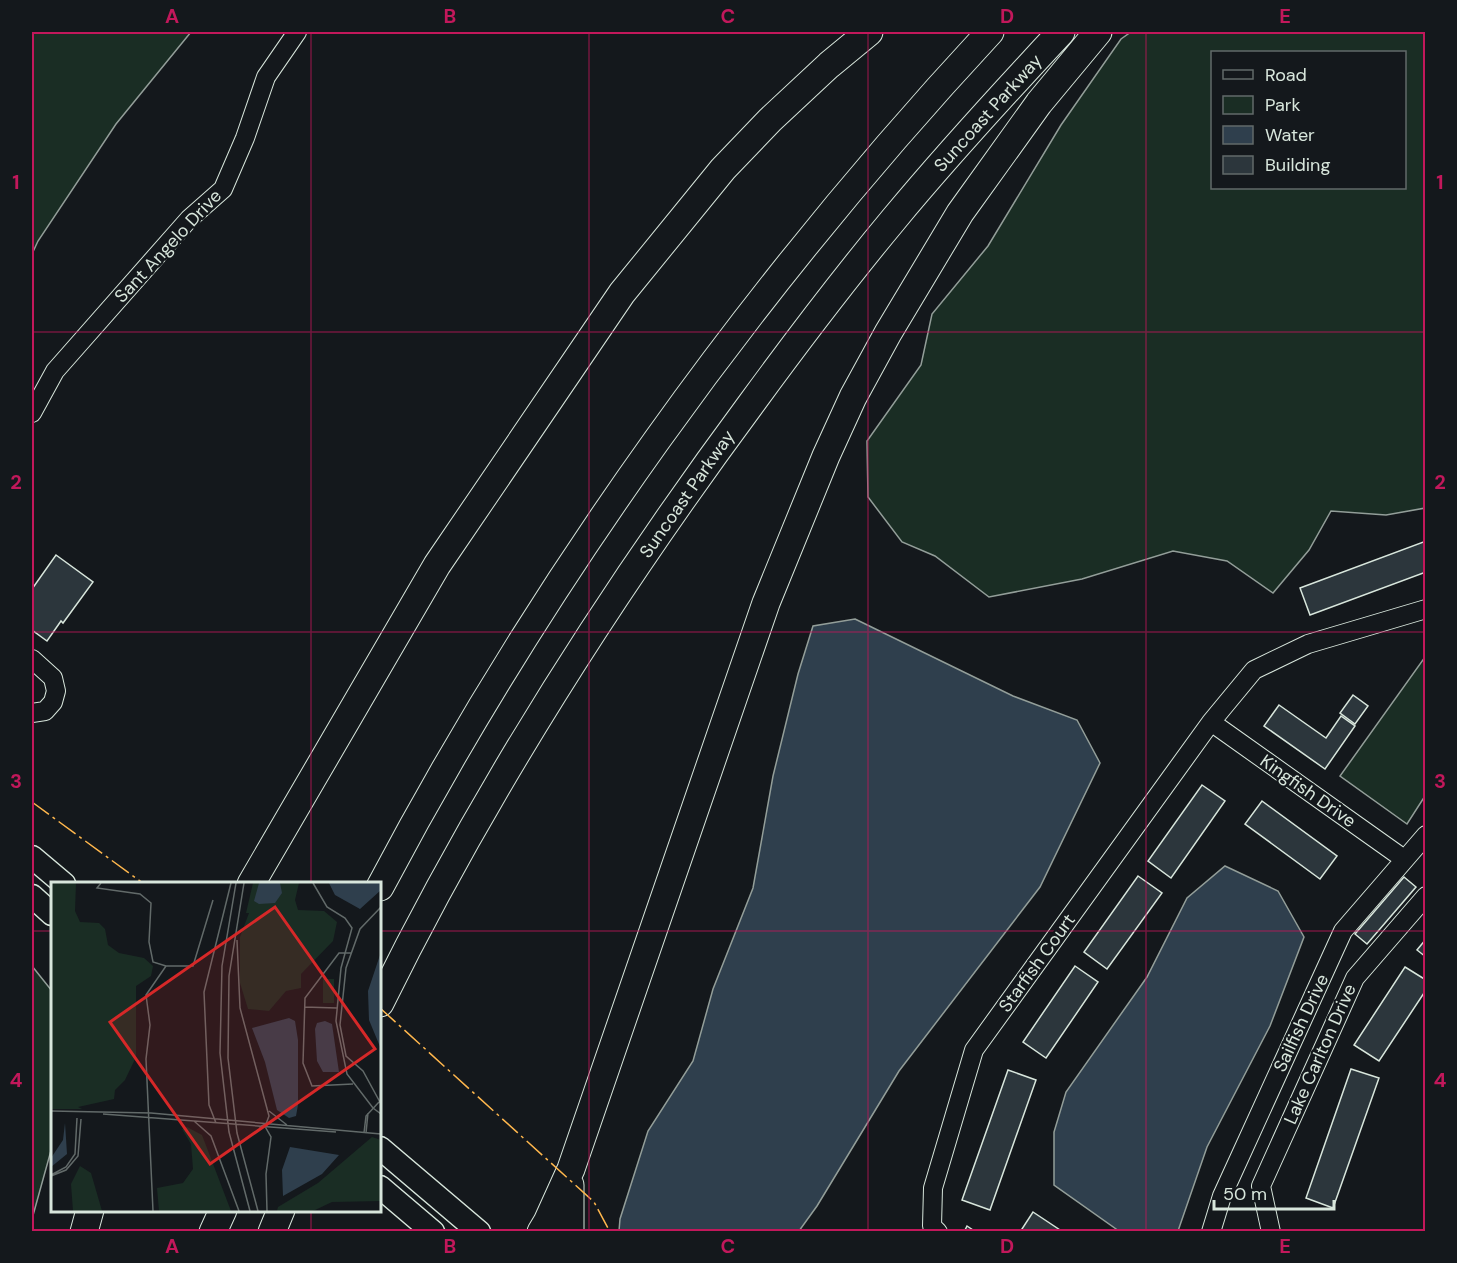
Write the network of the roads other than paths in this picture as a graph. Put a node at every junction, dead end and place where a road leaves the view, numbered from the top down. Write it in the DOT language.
graph roads {
  1 [pos="297,32"];
  2 [pos="869,32"];
  3 [pos="990,32"];
  4 [pos="1061,32"];
  5 [pos="1098,32"];
  6 [pos="32,413"];
  7 [pos="1425,609"];
  8 [pos="32,659"];
  9 [pos="32,713"];
  10 [pos="1211,722"];
  11 [pos="1425,836"];
  12 [pos="32,856"];
  13 [pos="1404,859"];
  14 [pos="62,882"];
  15 [pos="252,882"];
  16 [pos="381,884"];
  17 [pos="32,896"];
  18 [pos="1425,896"];
  19 [pos="51,913"];
  20 [pos="381,1001"];
  21 [pos="381,1149"];
  22 [pos="571,1169"];
  23 [pos="381,1188"];
  24 [pos="89,1212"];
  25 [pos="222,1212"];
  26 [pos="280,1212"];
  27 [pos="84,1232"];
  28 [pos="213,1232"];
  29 [pos="272,1232"];
  30 [pos="433,1232"];
  31 [pos="479,1232"];
  32 [pos="541,1232"];
  33 [pos="570,1232"];
  34 [pos="938,1232"];
  35 [pos="1211,1232"];
  36 [pos="1271,1232"];
  1 -- 6 [label="street, Sant Angelo Drive"];
  2 -- 15 [label="highway"];
  3 -- 16 [label="highway"];
  4 -- 20 [label="highway, Suncoast Parkway"];
  5 -- 22 [label="highway"];
  7 -- 10 [label="street, Starfish Court"];
  8 -- 9 [label="street"];
  10 -- 13 [label="street, Kingfish Drive"];
  10 -- 34 [label="street, Starfish Court"];
  11 -- 13 [label="street, Sailfish Drive"];
  12 -- 14 [label="main road"];
  13 -- 35 [label="street, Sailfish Drive"];
  17 -- 19 [label="main road"];
  18 -- 36 [label="street, Lake Carlton Drive"];
  21 -- 31 [label="main road"];
  22 -- 32 [label="highway"];
  22 -- 33 [label="highway"];
  23 -- 30 [label="main road"];
  24 -- 27 [label="highway"];
  25 -- 28 [label="highway"];
  26 -- 29 [label="highway"];
}
